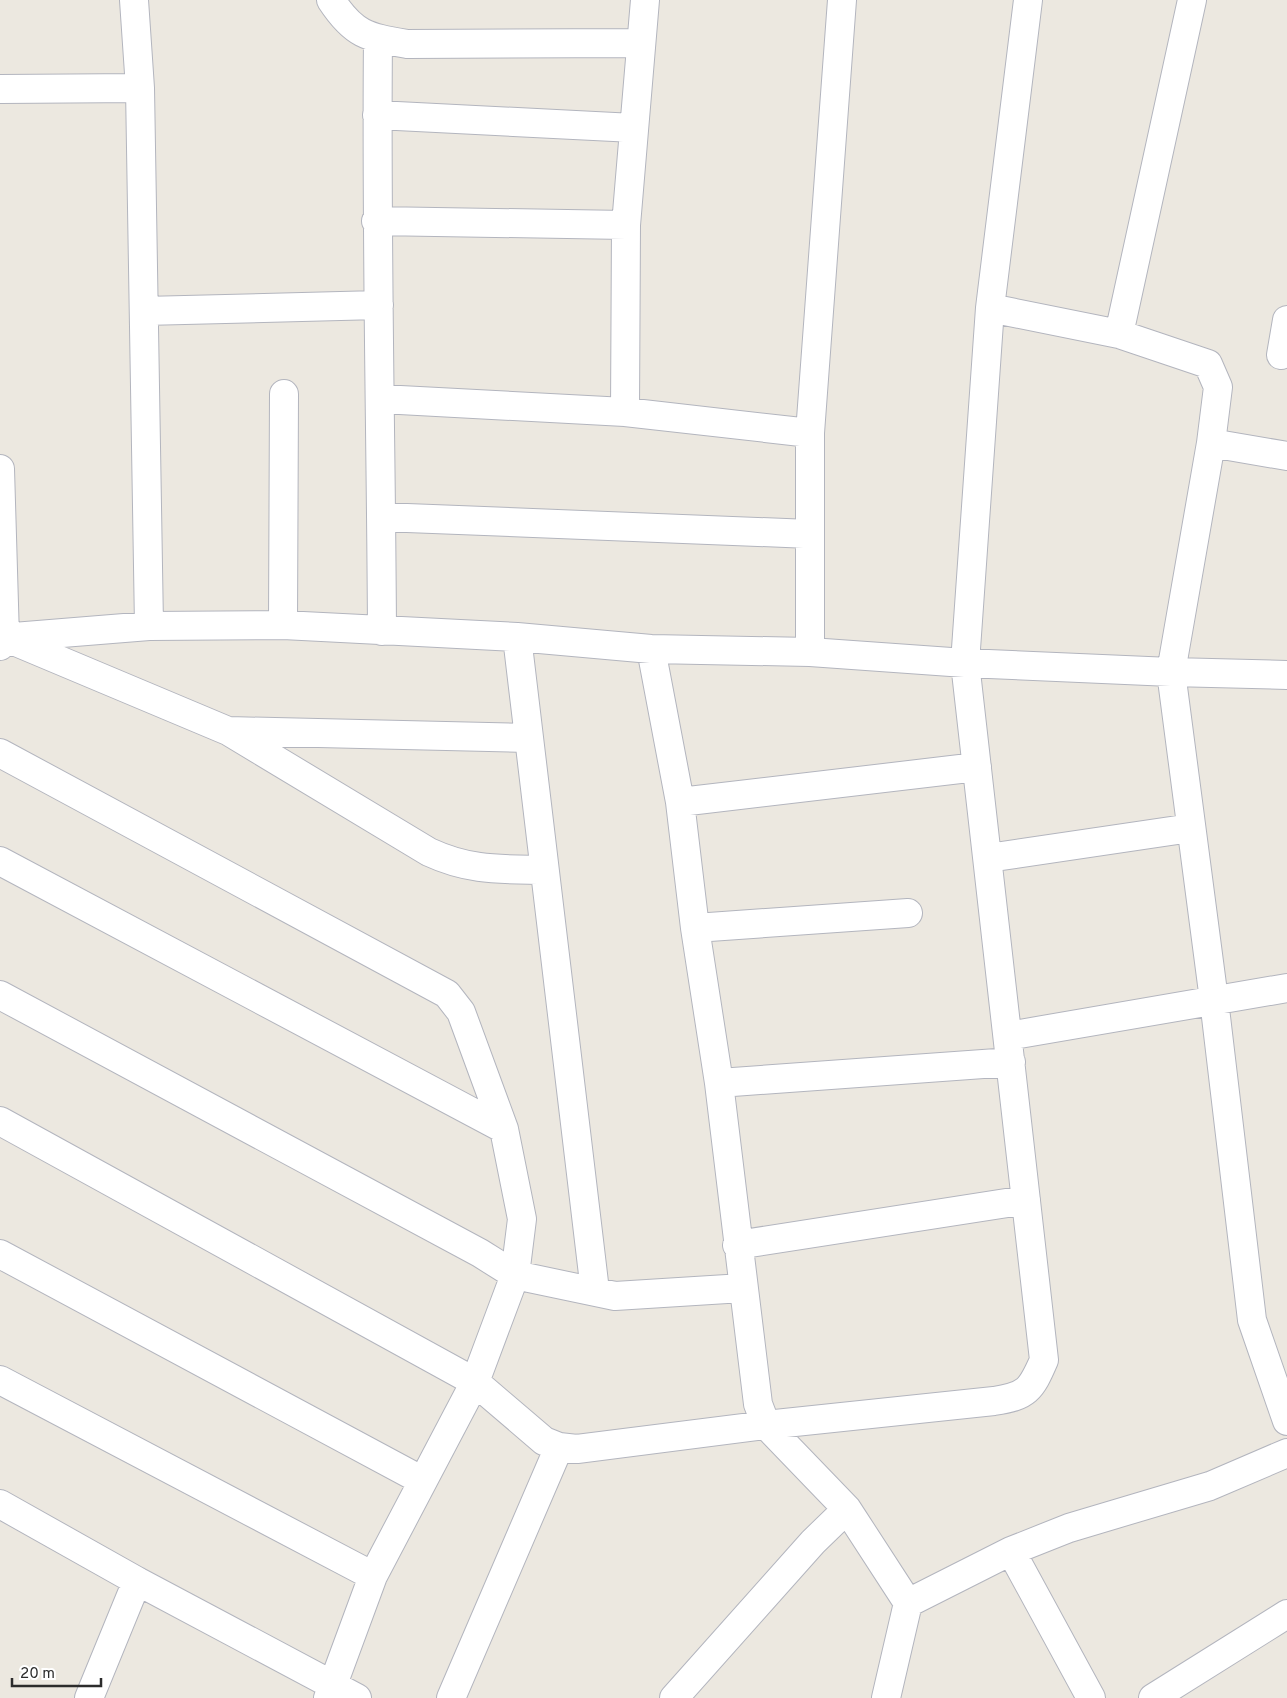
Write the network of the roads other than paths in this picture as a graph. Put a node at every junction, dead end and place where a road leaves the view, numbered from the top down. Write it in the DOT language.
graph roads {
  1 [pos="134,0"];
  2 [pos="331,0"];
  3 [pos="645,0"];
  4 [pos="842,0"];
  5 [pos="1028,0"];
  6 [pos="1192,0"];
  7 [pos="378,39"];
  8 [pos="641,43"];
  9 [pos="140,88"];
  10 [pos="0,89"];
  11 [pos="377,116"];
  12 [pos="634,128"];
  13 [pos="376,221"];
  14 [pos="626,225"];
  15 [pos="379,305"];
  16 [pos="990,308"];
  17 [pos="144,311"];
  18 [pos="1287,320"];
  19 [pos="1119,334"];
  20 [pos="1281,356"];
  21 [pos="284,394"];
  22 [pos="381,399"];
  23 [pos="625,412"];
  24 [pos="810,433"];
  25 [pos="1211,443"];
  26 [pos="1287,456"];
  27 [pos="0,469"];
  28 [pos="381,517"];
  29 [pos="810,534"];
  30 [pos="283,625"];
  31 [pos="149,626"];
  32 [pos="382,631"];
  33 [pos="517,637"];
  34 [pos="2,641"];
  35 [pos="651,648"];
  36 [pos="810,652"];
  37 [pos="965,663"];
  38 [pos="1171,672"];
  39 [pos="1287,675"];
  40 [pos="228,731"];
  41 [pos="527,738"];
  42 [pos="0,753"];
  43 [pos="977,767"];
  44 [pos="680,802"];
  45 [pos="1192,828"];
  46 [pos="988,858"];
  47 [pos="0,861"];
  48 [pos="544,870"];
  49 [pos="908,913"];
  50 [pos="695,928"];
  51 [pos="1287,988"];
  52 [pos="0,995"];
  53 [pos="1214,1000"];
  54 [pos="1010,1049"];
  55 [pos="719,1083"];
  56 [pos="0,1121"];
  57 [pos="504,1130"];
  58 [pos="1026,1200"];
  59 [pos="737,1244"];
  60 [pos="0,1254"];
  61 [pos="516,1275"];
  62 [pos="743,1288"];
  63 [pos="595,1291"];
  64 [pos="0,1380"];
  65 [pos="475,1382"];
  66 [pos="1287,1421"];
  67 [pos="766,1425"];
  68 [pos="558,1447"];
  69 [pos="1287,1453"];
  70 [pos="423,1480"];
  71 [pos="0,1504"];
  72 [pos="847,1508"];
  73 [pos="1011,1551"];
  74 [pos="373,1576"];
  75 [pos="137,1581"];
  76 [pos="908,1603"];
  77 [pos="1287,1614"];
  78 [pos="340,1694"];
  79 [pos="89,1698"];
  80 [pos="451,1698"];
  81 [pos="674,1698"];
  82 [pos="886,1698"];
  83 [pos="1091,1698"];
  84 [pos="1153,1698"];
  1 -- 9 [label="street"];
  2 -- 7 [label="street"];
  3 -- 8 [label="street"];
  4 -- 24 [label="street"];
  5 -- 16 [label="street"];
  6 -- 19 [label="street"];
  7 -- 8 [label="street"];
  7 -- 11 [label="street"];
  8 -- 12 [label="street"];
  9 -- 10 [label="street"];
  9 -- 17 [label="street"];
  11 -- 12 [label="street"];
  11 -- 13 [label="street"];
  12 -- 14 [label="street"];
  13 -- 14 [label="street"];
  13 -- 15 [label="street"];
  14 -- 23 [label="street"];
  15 -- 17 [label="street"];
  15 -- 22 [label="street"];
  16 -- 19 [label="street"];
  16 -- 37 [label="street"];
  17 -- 31 [label="street"];
  18 -- 20 [label="street"];
  19 -- 25 [label="street"];
  21 -- 30 [label="street"];
  22 -- 23 [label="street"];
  22 -- 28 [label="street"];
  23 -- 24 [label="street"];
  24 -- 29 [label="street"];
  25 -- 26 [label="street"];
  25 -- 38 [label="street"];
  27 -- 34 [label="street"];
  28 -- 29 [label="street"];
  28 -- 32 [label="street"];
  29 -- 36 [label="street"];
  30 -- 31 [label="street"];
  30 -- 32 [label="street"];
  31 -- 34 [label="street"];
  32 -- 33 [label="street"];
  33 -- 35 [label="street"];
  33 -- 41 [label="street"];
  34 -- 40 [label="street"];
  35 -- 36 [label="street"];
  35 -- 44 [label="street"];
  36 -- 37 [label="street"];
  37 -- 38 [label="street"];
  37 -- 43 [label="street"];
  38 -- 39 [label="street"];
  38 -- 45 [label="street"];
  40 -- 41 [label="street"];
  40 -- 48 [label="street"];
  41 -- 48 [label="street"];
  42 -- 57 [label="street"];
  43 -- 44 [label="street"];
  43 -- 46 [label="street"];
  44 -- 50 [label="street"];
  45 -- 46 [label="street"];
  45 -- 53 [label="street"];
  46 -- 54 [label="street"];
  47 -- 57 [label="street"];
  48 -- 63 [label="street"];
  49 -- 50 [label="street"];
  50 -- 55 [label="street"];
  51 -- 53 [label="street"];
  52 -- 61 [label="street"];
  53 -- 54 [label="street"];
  53 -- 66 [label="street"];
  54 -- 55 [label="street"];
  54 -- 58 [label="street"];
  55 -- 59 [label="street"];
  56 -- 65 [label="street"];
  57 -- 61 [label="street"];
  58 -- 59 [label="street"];
  58 -- 67 [label="street"];
  59 -- 62 [label="street"];
  60 -- 70 [label="street"];
  61 -- 63 [label="street"];
  61 -- 65 [label="street"];
  62 -- 63 [label="street"];
  62 -- 67 [label="street"];
  64 -- 74 [label="street"];
  65 -- 68 [label="street"];
  65 -- 70 [label="street"];
  67 -- 68 [label="street"];
  67 -- 72 [label="street"];
  68 -- 80 [label="street"];
  69 -- 73 [label="street"];
  70 -- 74 [label="street"];
  71 -- 75 [label="street"];
  72 -- 76 [label="street"];
  72 -- 81 [label="street"];
  73 -- 76 [label="street"];
  73 -- 83 [label="street"];
  74 -- 78 [label="street"];
  75 -- 78 [label="street"];
  75 -- 79 [label="street"];
  76 -- 82 [label="street"];
  77 -- 84 [label="street"];
}
